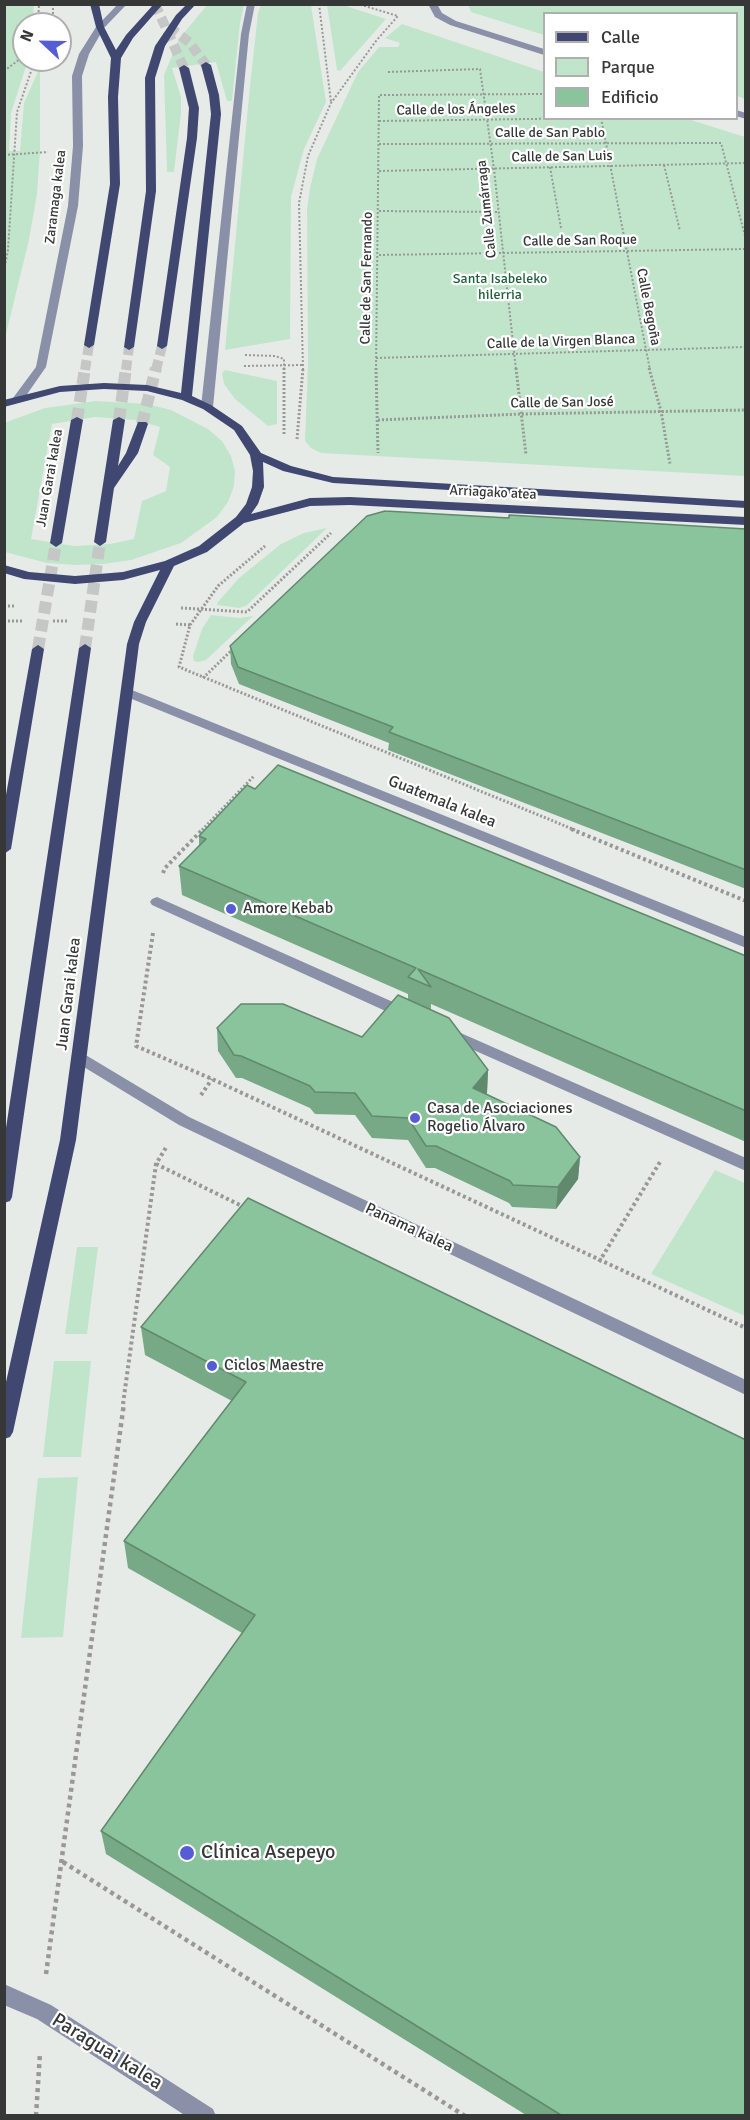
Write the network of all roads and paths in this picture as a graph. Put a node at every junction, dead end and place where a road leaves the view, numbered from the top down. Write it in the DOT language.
graph roads {
  1 [pos="94,4"];
  2 [pos="123,4"];
  3 [pos="159,4"];
  4 [pos="192,4"];
  5 [pos="252,4"];
  6 [pos="319,4"];
  7 [pos="358,4"];
  8 [pos="432,4"];
  9 [pos="100,27"];
  10 [pos="543,52"];
  11 [pos="116,58"];
  12 [pos="206,65"];
  13 [pos="184,68"];
  14 [pos="31,72"];
  15 [pos="388,72"];
  16 [pos="543,94"];
  17 [pos="483,95"];
  18 [pos="331,103"];
  19 [pos="543,119"];
  20 [pos="487,120"];
  21 [pos="603,120"];
  22 [pos="379,122"];
  23 [pos="605,143"];
  24 [pos="379,144"];
  25 [pos="490,144"];
  26 [pos="51,152"];
  27 [pos="4,155"];
  28 [pos="726,163"];
  29 [pos="746,163"];
  30 [pos="664,165"];
  31 [pos="609,166"];
  32 [pos="550,167"];
  33 [pos="494,169"];
  34 [pos="380,171"];
  35 [pos="379,211"];
  36 [pos="498,212"];
  37 [pos="561,228"];
  38 [pos="680,231"];
  39 [pos="746,240"];
  40 [pos="746,249"];
  41 [pos="626,251"];
  42 [pos="503,253"];
  43 [pos="379,255"];
  44 [pos="4,271"];
  45 [pos="89,345"];
  46 [pos="162,346"];
  47 [pos="129,347"];
  48 [pos="746,347"];
  49 [pos="644,350"];
  50 [pos="515,353"];
  51 [pos="376,358"];
  52 [pos="284,359"];
  53 [pos="186,398"];
  54 [pos="19,399"];
  55 [pos="4,404"];
  56 [pos="207,407"];
  57 [pos="746,410"];
  58 [pos="661,411"];
  59 [pos="521,414"];
  60 [pos="77,420"];
  61 [pos="119,420"];
  62 [pos="378,420"];
  63 [pos="142,424"];
  64 [pos="289,441"];
  65 [pos="302,445"];
  66 [pos="256,455"];
  67 [pos="526,455"];
  68 [pos="378,460"];
  69 [pos="670,464"];
  70 [pos="108,490"];
  71 [pos="746,505"];
  72 [pos="240,520"];
  73 [pos="746,522"];
  74 [pos="100,542"];
  75 [pos="56,543"];
  76 [pos="267,544"];
  77 [pos="169,564"];
  78 [pos="4,569"];
  79 [pos="4,621"];
  80 [pos="25,621"];
  81 [pos="48,621"];
  82 [pos="70,621"];
  83 [pos="140,622"];
  84 [pos="190,625"];
  85 [pos="237,645"];
  86 [pos="85,648"];
  87 [pos="38,649"];
  88 [pos="203,678"];
  89 [pos="127,692"];
  90 [pos="4,849"];
  91 [pos="746,901"];
  92 [pos="157,902"];
  93 [pos="746,944"];
  94 [pos="417,1018"];
  95 [pos="438,1028"];
  96 [pos="136,1046"];
  97 [pos="79,1057"];
  98 [pos="212,1079"];
  99 [pos="184,1121"];
  100 [pos="677,1135"];
  101 [pos="156,1164"];
  102 [pos="746,1165"];
  103 [pos="4,1197"];
  104 [pos="252,1211"];
  105 [pos="599,1262"];
  106 [pos="746,1328"];
  107 [pos="746,1388"];
  108 [pos="4,1432"];
  109 [pos="63,1862"];
  110 [pos="4,1994"];
  111 [pos="44,2012"];
  112 [pos="36,2115"];
  113 [pos="206,2115"];
  114 [pos="465,2115"];
  1 -- 9 [label="main road"];
  2 -- 9 [label="street, Zaramaga kalea"];
  3 -- 11 [label="main road"];
  4 -- 47 [label="main road"];
  5 -- 56 [label="street"];
  6 -- 18 [label="path"];
  7 -- 18 [label="path"];
  8 -- 10 [label="street"];
  9 -- 11 [label="main road"];
  9 -- 54 [label="street, Zaramaga kalea"];
  11 -- 45 [label="main road"];
  12 -- 53 [label="main road"];
  13 -- 46 [label="main road"];
  14 -- 44 [label="path"];
  15 -- 17 [label="path, Calle Zumárraga"];
  16 -- 17 [label="path"];
  17 -- 20 [label="path, Calle Zumárraga"];
  17 -- 22 [label="path, Calle de San Fernando"];
  18 -- 65 [label="path"];
  19 -- 20 [label="path, Calle de los Ángeles"];
  20 -- 22 [label="path, Calle de los Ángeles"];
  20 -- 25 [label="path, Calle Zumárraga"];
  21 -- 23 [label="path, Calle Begoña"];
  22 -- 24 [label="path, Calle de San Fernando"];
  23 -- 25 [label="path, Calle de San Pablo"];
  23 -- 28 [label="path, Calle de San Pablo"];
  23 -- 31 [label="path, Calle Begoña"];
  24 -- 25 [label="path, Calle de San Pablo"];
  24 -- 34 [label="path, Calle de San Fernando"];
  25 -- 33 [label="path, Calle Zumárraga"];
  26 -- 27 [label="path"];
  28 -- 29 [label="path, Calle de San Luis"];
  28 -- 30 [label="path, Calle de San Luis"];
  28 -- 39 [label="path"];
  30 -- 31 [label="path, Calle de San Luis"];
  30 -- 38 [label="path"];
  31 -- 32 [label="path, Calle de San Luis"];
  31 -- 41 [label="path, Calle Begoña"];
  32 -- 33 [label="path, Calle de San Luis"];
  32 -- 37 [label="path"];
  33 -- 34 [label="path, Calle de San Luis"];
  33 -- 36 [label="path, Calle Zumárraga"];
  34 -- 35 [label="path, Calle de San Fernando"];
  35 -- 36 [label="path"];
  35 -- 43 [label="path, Calle de San Fernando"];
  36 -- 42 [label="path, Calle Zumárraga"];
  40 -- 41 [label="path, Calle de San Roque"];
  41 -- 42 [label="path, Calle de San Roque"];
  41 -- 49 [label="path, Calle Begoña"];
  42 -- 43 [label="path, Calle de San Roque"];
  42 -- 50 [label="path, Calle Zumárraga"];
  43 -- 51 [label="path, Calle de San Fernando"];
  48 -- 49 [label="path, Calle de la Virgen Blanca"];
  49 -- 50 [label="path, Calle de la Virgen Blanca"];
  49 -- 58 [label="path, Calle Begoña"];
  50 -- 51 [label="path, Calle de la Virgen Blanca"];
  50 -- 59 [label="path, Calle Zumárraga"];
  51 -- 62 [label="path, Calle de San Fernando"];
  52 -- 64 [label="path"];
  53 -- 54 [label="main road"];
  53 -- 56 [label="main road"];
  54 -- 55 [label="main road"];
  56 -- 66 [label="main road"];
  57 -- 58 [label="path, Calle de San José"];
  58 -- 59 [label="path, Calle de San José"];
  58 -- 69 [label="path, Calle Begoña"];
  59 -- 62 [label="path, Calle de San José"];
  59 -- 67 [label="path, Calle Zumárraga"];
  60 -- 75 [label="main road, Juan Garai kalea"];
  61 -- 70 [label="main road"];
  62 -- 68 [label="path, Calle de San Fernando"];
  63 -- 70 [label="main road"];
  66 -- 71 [label="main road, Arriagako atea"];
  66 -- 72 [label="main road"];
  70 -- 74 [label="main road"];
  72 -- 73 [label="main road, Arriagako atea"];
  72 -- 77 [label="main road"];
  76 -- 84 [label="path"];
  77 -- 78 [label="main road"];
  77 -- 83 [label="main road, Juan Garai kalea"];
  79 -- 80 [label="path"];
  81 -- 82 [label="path"];
  83 -- 84 [label="path"];
  83 -- 89 [label="main road, Juan Garai kalea"];
  84 -- 88 [label="path"];
  85 -- 88 [label="path"];
  86 -- 103 [label="main road, Juan Garai kalea"];
  87 -- 90 [label="main road"];
  88 -- 91 [label="path"];
  89 -- 93 [label="street, Guatemala kalea"];
  89 -- 97 [label="main road, Juan Garai kalea"];
  92 -- 94 [label="street"];
  95 -- 100 [label="street"];
  96 -- 98 [label="path"];
  97 -- 99 [label="street, Panama kalea"];
  97 -- 108 [label="main road, Juan Garai kalea"];
  98 -- 99 [label="path"];
  98 -- 105 [label="path"];
  99 -- 101 [label="path"];
  99 -- 107 [label="street, Panama kalea"];
  100 -- 102 [label="street"];
  100 -- 105 [label="path"];
  101 -- 104 [label="path"];
  101 -- 109 [label="path"];
  105 -- 106 [label="path"];
  109 -- 111 [label="path"];
  109 -- 114 [label="path"];
  110 -- 111 [label="street, Paraguai kalea"];
  111 -- 112 [label="path"];
  111 -- 113 [label="street, Paraguai kalea"];
}
